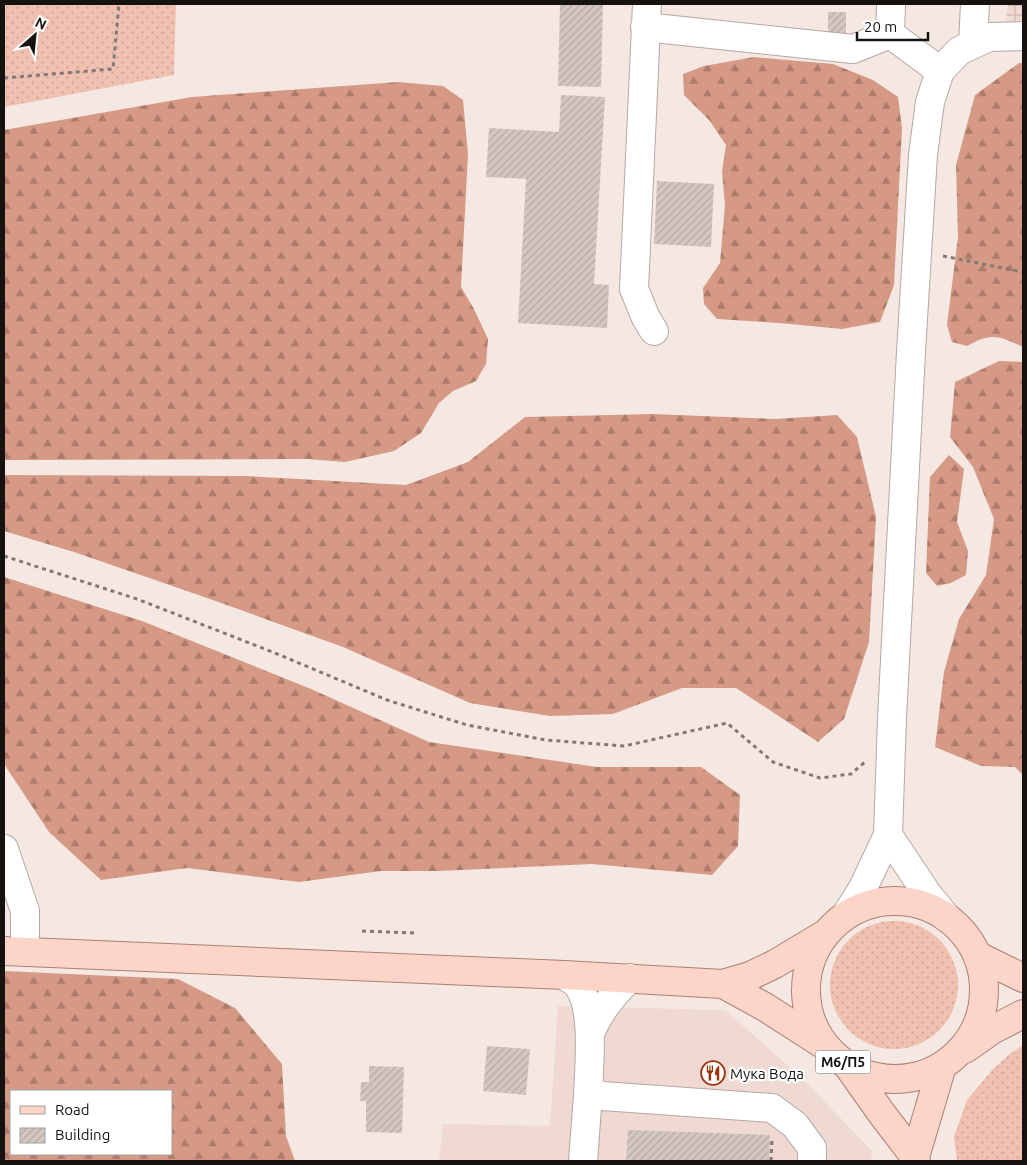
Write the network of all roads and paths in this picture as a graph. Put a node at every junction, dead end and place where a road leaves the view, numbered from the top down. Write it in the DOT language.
graph roads {
  1 [pos="119,4"];
  2 [pos="891,4"];
  3 [pos="975,4"];
  4 [pos="646,15"];
  5 [pos="890,34"];
  6 [pos="1023,36"];
  7 [pos="973,44"];
  8 [pos="940,71"];
  9 [pos="4,78"];
  10 [pos="918,252"];
  11 [pos="1023,272"];
  12 [pos="654,330"];
  13 [pos="4,556"];
  14 [pos="869,759"];
  15 [pos="888,835"];
  16 [pos="4,849"];
  17 [pos="846,915"];
  18 [pos="948,918"];
  19 [pos="362,931"];
  20 [pos="414,933"];
  21 [pos="825,934"];
  22 [pos="14,951"];
  23 [pos="978,956"];
  24 [pos="564,975"];
  25 [pos="630,978"];
  26 [pos="1023,978"];
  27 [pos="723,984"];
  28 [pos="1023,1014"];
  29 [pos="590,1034"];
  30 [pos="826,1046"];
  31 [pos="950,1060"];
  32 [pos="848,1066"];
  33 [pos="588,1095"];
  34 [pos="915,1159"];
  35 [pos="583,1161"];
  36 [pos="812,1161"];
  1 -- 9 [label="path"];
  2 -- 5 [label="street"];
  3 -- 7 [label="street"];
  4 -- 5 [label="street"];
  4 -- 12 [label="street"];
  5 -- 8 [label="street"];
  6 -- 7 [label="street"];
  7 -- 8 [label="street"];
  8 -- 10 [label="street"];
  10 -- 11 [label="path"];
  10 -- 15 [label="street"];
  13 -- 14 [label="path"];
  15 -- 17 [label="street"];
  15 -- 18 [label="street"];
  16 -- 22 [label="street"];
  17 -- 18 [label="main road, М6/П5"];
  17 -- 21 [label="main road, М6/П5"];
  18 -- 23 [label="main road, М6/П5"];
  19 -- 20 [label="path"];
  21 -- 27 [label="main road"];
  21 -- 30 [label="main road, М6/П5"];
  22 -- 24 [label="main road"];
  23 -- 26 [label="main road"];
  23 -- 31 [label="main road, М6/П5"];
  24 -- 25 [label="main road"];
  24 -- 29 [label="street"];
  25 -- 27 [label="main road"];
  25 -- 29 [label="street"];
  27 -- 30 [label="main road"];
  28 -- 31 [label="main road, М6/П5"];
  29 -- 33 [label="street"];
  30 -- 32 [label="main road, М6/П5"];
  31 -- 32 [label="main road, М6/П5"];
  31 -- 34 [label="main road, М6/П5"];
  32 -- 34 [label="main road, М6/П5"];
  33 -- 35 [label="street"];
  33 -- 36 [label="street"];
}
